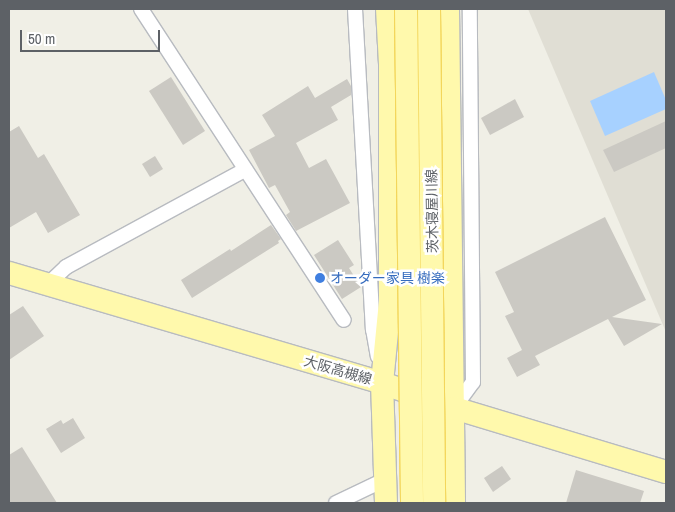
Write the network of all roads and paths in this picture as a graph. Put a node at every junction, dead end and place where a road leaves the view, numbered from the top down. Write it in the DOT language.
graph roads {
  1 [pos="140,9"];
  2 [pos="355,9"];
  3 [pos="387,9"];
  4 [pos="406,9"];
  5 [pos="429,9"];
  6 [pos="448,9"];
  7 [pos="470,9"];
  8 [pos="245,170"];
  9 [pos="9,273"];
  10 [pos="48,284"];
  11 [pos="344,320"];
  12 [pos="382,383"];
  13 [pos="454,408"];
  14 [pos="666,472"];
  15 [pos="386,479"];
  16 [pos="336,503"];
  17 [pos="386,503"];
  18 [pos="412,503"];
  19 [pos="434,503"];
  20 [pos="454,503"];
  1 -- 8 [label="street"];
  2 -- 12 [label="street"];
  3 -- 12 [label="main road"];
  4 -- 18 [label="main road, 茨木寝屋川線, bridge"];
  5 -- 19 [label="main road, 茨木寝屋川線, bridge"];
  6 -- 13 [label="main road"];
  7 -- 13 [label="street"];
  8 -- 10 [label="street"];
  8 -- 11 [label="street"];
  9 -- 10 [label="main road, 大阪高槻線"];
  10 -- 12 [label="main road, 大阪高槻線"];
  12 -- 13 [label="main road, 大阪高槻線"];
  12 -- 15 [label="main road"];
  13 -- 14 [label="main road, 大阪高槻線"];
  13 -- 20 [label="main road"];
  15 -- 16 [label="street"];
  15 -- 17 [label="main road"];
}
